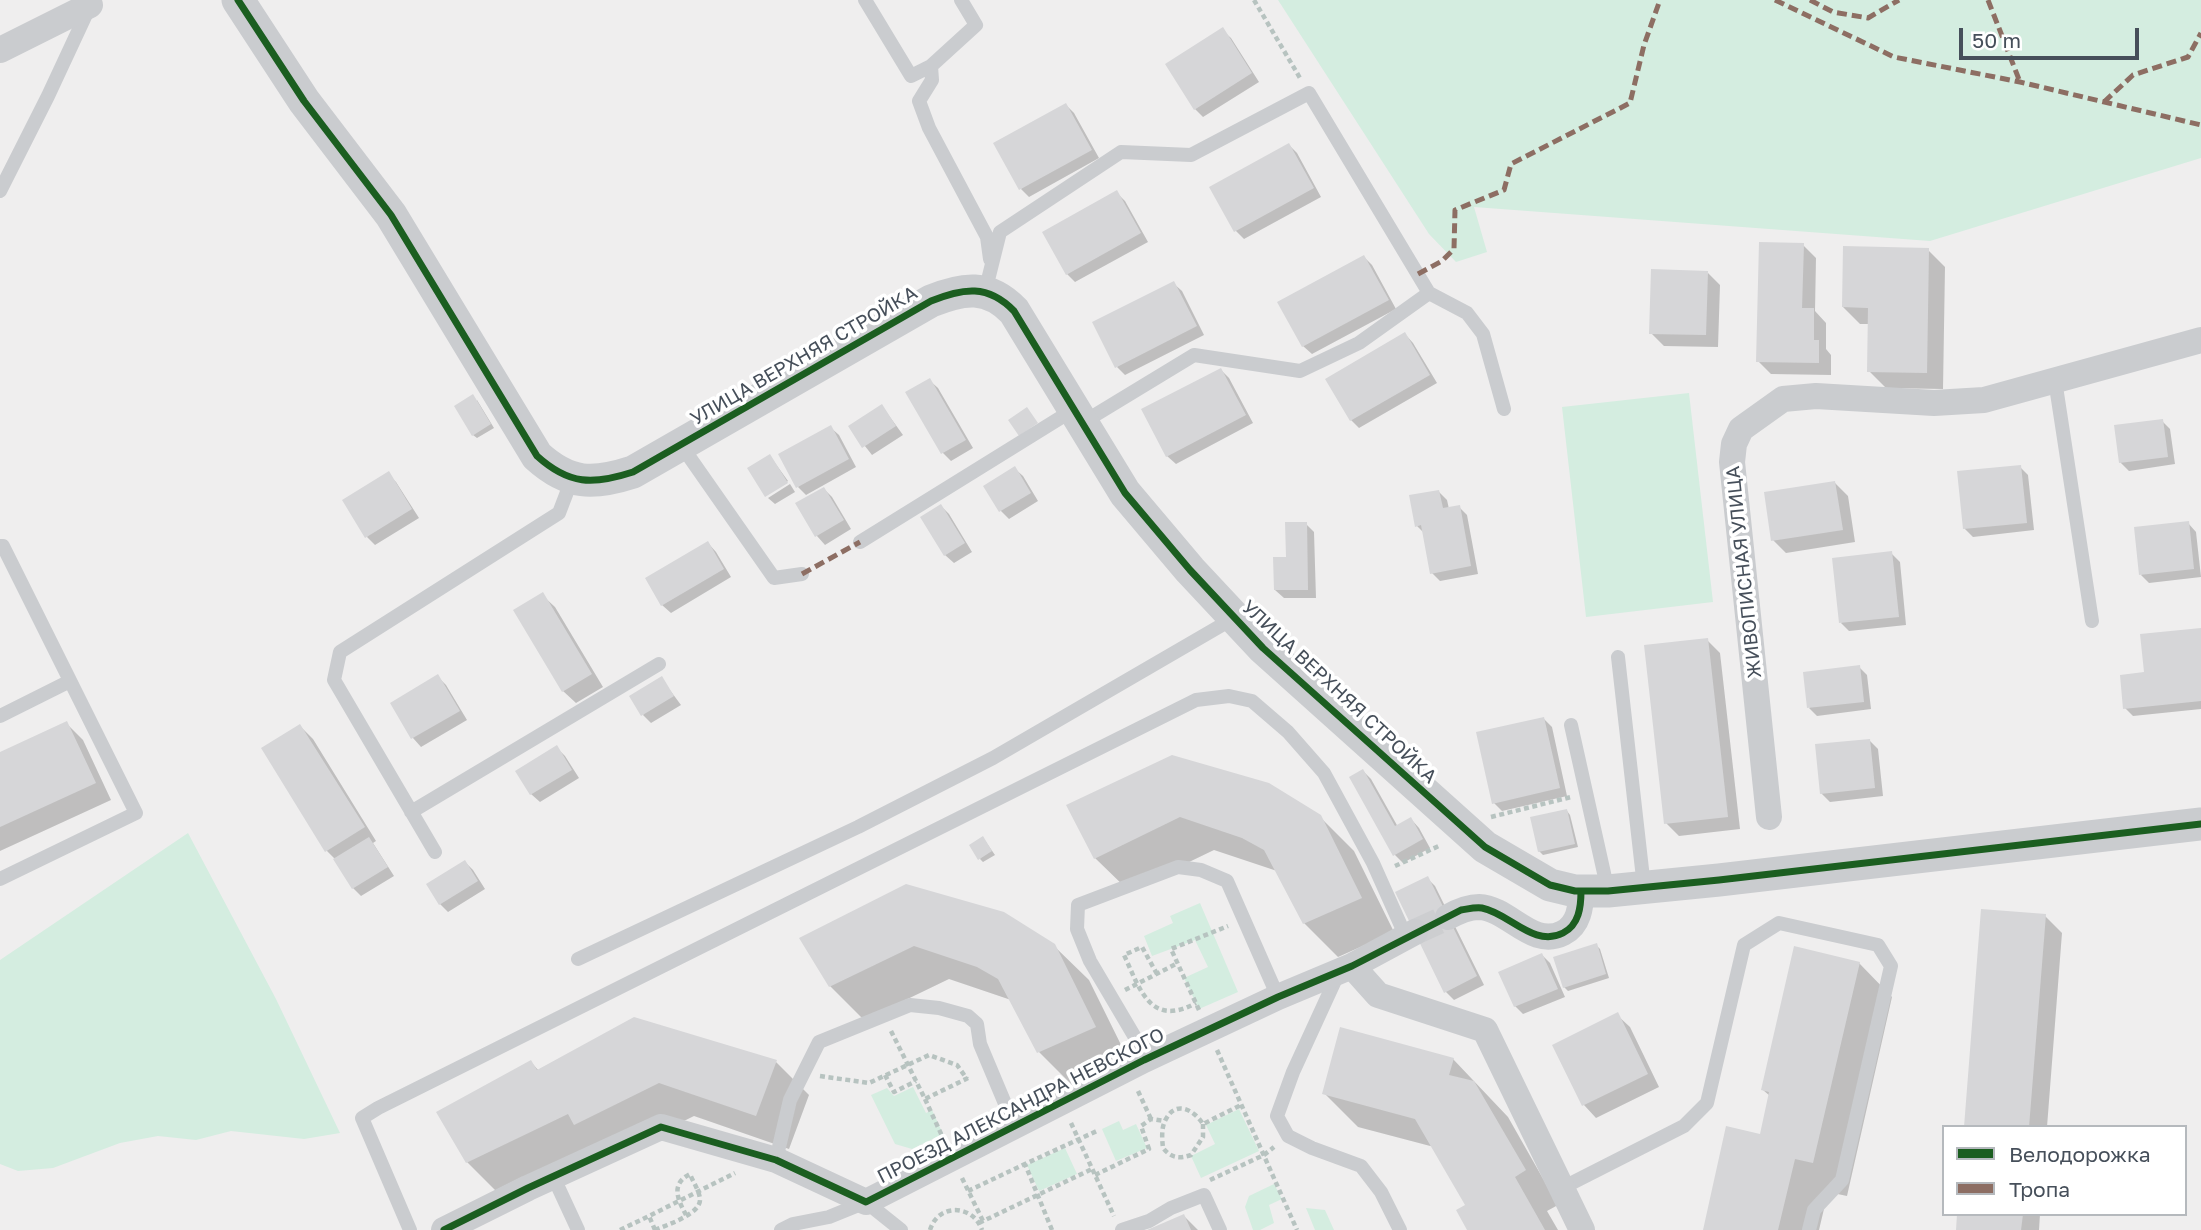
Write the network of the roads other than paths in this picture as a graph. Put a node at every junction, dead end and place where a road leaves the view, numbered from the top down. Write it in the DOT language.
graph roads {
  1 [pos="238,0"];
  2 [pos="865,0"];
  3 [pos="961,0"];
  4 [pos="91,3"];
  5 [pos="0,50"];
  6 [pos="931,66"];
  7 [pos="0,191"];
  8 [pos="988,280"];
  9 [pos="1429,293"];
  10 [pos="2201,340"];
  11 [pos="2055,380"];
  12 [pos="1504,409"];
  13 [pos="1077,416"];
  14 [pos="681,444"];
  15 [pos="572,479"];
  16 [pos="860,542"];
  17 [pos="0,546"];
  18 [pos="802,574"];
  19 [pos="1234,618"];
  20 [pos="2092,621"];
  21 [pos="1618,657"];
  22 [pos="659,664"];
  23 [pos="70,681"];
  24 [pos="0,716"];
  25 [pos="1571,725"];
  26 [pos="411,812"];
  27 [pos="1769,817"];
  28 [pos="2201,824"];
  29 [pos="435,852"];
  30 [pos="0,879"];
  31 [pos="1644,887"];
  32 [pos="1595,891"];
  33 [pos="1448,917"];
  34 [pos="1410,935"];
  35 [pos="578,959"];
  36 [pos="1345,969"];
  37 [pos="1278,997"];
  38 [pos="1144,1060"];
  39 [pos="1014,1125"];
  40 [pos="776,1160"];
  41 [pos="553,1176"];
  42 [pos="1562,1188"];
  43 [pos="866,1202"];
  44 [pos="1120,1227"];
  45 [pos="410,1230"];
  46 [pos="444,1230"];
  47 [pos="578,1230"];
  48 [pos="781,1230"];
  49 [pos="901,1230"];
  50 [pos="1220,1230"];
  51 [pos="1400,1230"];
  52 [pos="1582,1230"];
  53 [pos="1809,1230"];
  1 -- 15 [label="street"];
  2 -- 6 [label="lane"];
  3 -- 6 [label="lane"];
  4 -- 5 [label="street"];
  4 -- 7 [label="lane"];
  6 -- 8 [label="lane"];
  8 -- 9 [label="lane"];
  8 -- 13 [label="street, УЛИЦА ВЕРХНЯЯ СТРОЙКА"];
  8 -- 14 [label="street, УЛИЦА ВЕРХНЯЯ СТРОЙКА"];
  9 -- 12 [label="lane"];
  9 -- 13 [label="lane"];
  10 -- 11 [label="street, ЖИВОПИСНАЯ УЛИЦА"];
  11 -- 20 [label="lane"];
  11 -- 27 [label="street, ЖИВОПИСНАЯ УЛИЦА"];
  13 -- 16 [label="lane"];
  13 -- 19 [label="street, УЛИЦА ВЕРХНЯЯ СТРОЙКА"];
  14 -- 15 [label="street, УЛИЦА ВЕРХНЯЯ СТРОЙКА"];
  14 -- 18 [label="lane"];
  15 -- 26 [label="lane"];
  17 -- 23 [label="lane"];
  19 -- 32 [label="street, УЛИЦА ВЕРХНЯЯ СТРОЙКА"];
  19 -- 35 [label="lane"];
  21 -- 31 [label="lane"];
  22 -- 26 [label="lane"];
  23 -- 24 [label="lane"];
  23 -- 30 [label="lane"];
  25 -- 32 [label="lane"];
  26 -- 29 [label="lane"];
  28 -- 31 [label="street, УЛИЦА ВЕРХНЯЯ СТРОЙКА"];
  31 -- 32 [label="street, УЛИЦА ВЕРХНЯЯ СТРОЙКА"];
  32 -- 33 [label="street"];
  34 -- 36 [label="street, ПРОЕЗД АЛЕКСАНДРА НЕВСКОГО"];
  34 -- 45 [label="lane"];
  36 -- 37 [label="street, ПРОЕЗД АЛЕКСАНДРА НЕВСКОГО"];
  36 -- 42 [label="street"];
  36 -- 51 [label="lane"];
  37 -- 38 [label="street, ПРОЕЗД АЛЕКСАНДРА НЕВСКОГО"];
  37 -- 38 [label="lane"];
  38 -- 39 [label="street, ПРОЕЗД АЛЕКСАНДРА НЕВСКОГО"];
  39 -- 40 [label="lane"];
  39 -- 43 [label="street, ПРОЕЗД АЛЕКСАНДРА НЕВСКОГО"];
  40 -- 41 [label="street, ПРОЕЗД АЛЕКСАНДРА НЕВСКОГО"];
  40 -- 43 [label="street, ПРОЕЗД АЛЕКСАНДРА НЕВСКОГО"];
  41 -- 46 [label="street, ПРОЕЗД АЛЕКСАНДРА НЕВСКОГО"];
  41 -- 47 [label="lane"];
  42 -- 52 [label="street"];
  42 -- 53 [label="lane"];
  43 -- 48 [label="lane"];
  43 -- 49 [label="lane"];
  44 -- 50 [label="lane"];
}
